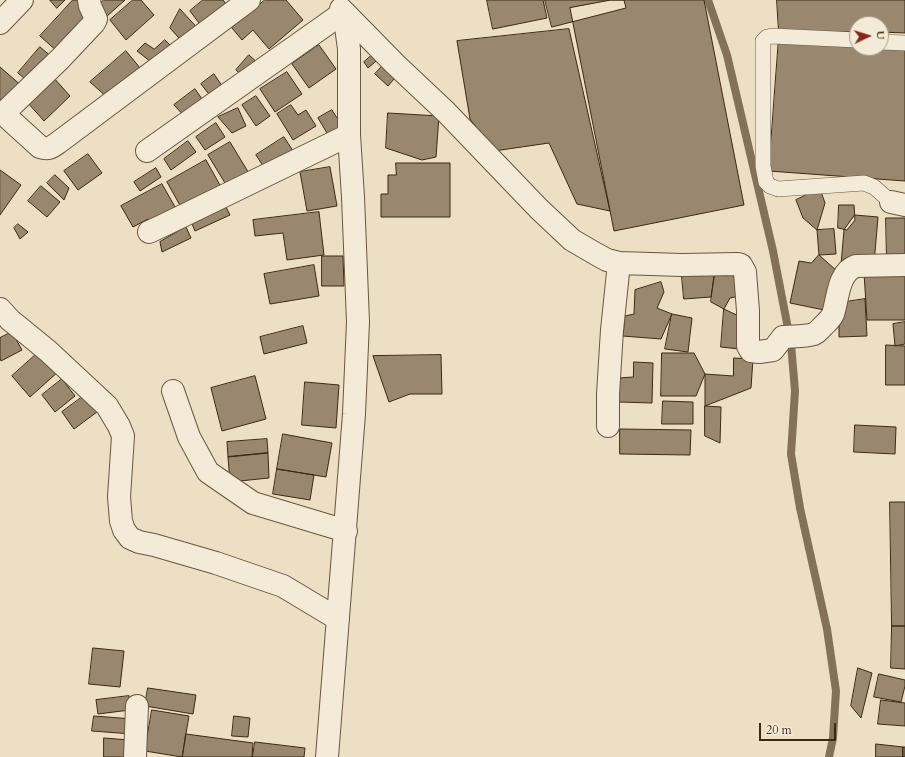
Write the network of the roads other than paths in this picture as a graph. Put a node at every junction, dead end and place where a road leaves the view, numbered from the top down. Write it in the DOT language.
graph roads {
  1 [pos="22,0"];
  2 [pos="89,0"];
  3 [pos="249,0"];
  4 [pos="339,6"];
  5 [pos="0,23"];
  6 [pos="849,40"];
  7 [pos="889,42"];
  8 [pos="905,43"];
  9 [pos="349,135"];
  10 [pos="147,151"];
  11 [pos="898,204"];
  12 [pos="149,232"];
  13 [pos="620,263"];
  14 [pos="905,265"];
  15 [pos="3,319"];
  16 [pos="173,391"];
  17 [pos="608,426"];
  18 [pos="346,531"];
  19 [pos="338,619"];
  20 [pos="136,706"];
  21 [pos="138,757"];
  22 [pos="327,757"];
  1 -- 5 [label="street"];
  2 -- 3 [label="street"];
  4 -- 9 [label="street"];
  4 -- 10 [label="street"];
  4 -- 13 [label="street"];
  6 -- 11 [label="lane"];
  7 -- 8 [label="lane"];
  9 -- 12 [label="street"];
  9 -- 18 [label="street"];
  13 -- 14 [label="street"];
  13 -- 17 [label="street"];
  15 -- 19 [label="street"];
  16 -- 18 [label="street"];
  18 -- 19 [label="street"];
  19 -- 22 [label="street"];
  20 -- 21 [label="street"];
}
